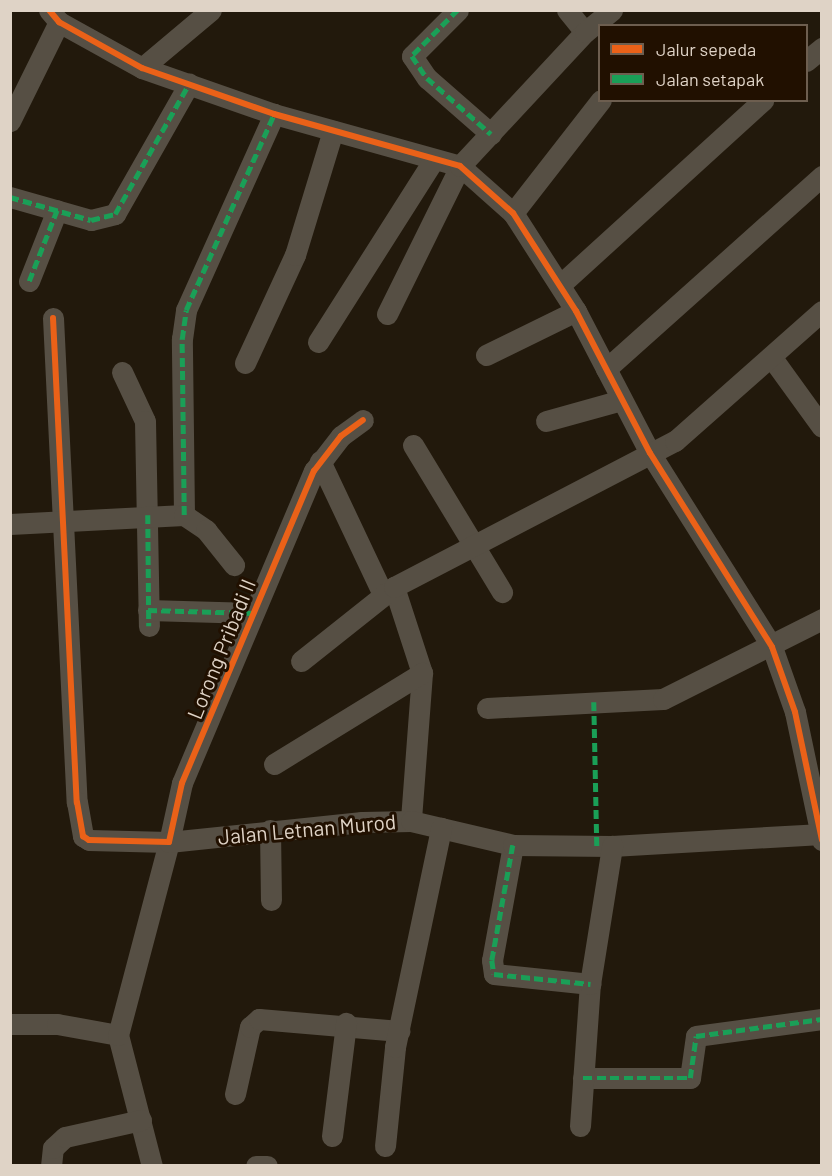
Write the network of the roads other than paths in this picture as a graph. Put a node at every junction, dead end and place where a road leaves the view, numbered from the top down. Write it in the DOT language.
graph roads {
  1 [pos="458,10"];
  2 [pos="567,10"];
  3 [pos="612,10"];
  4 [pos="198,14"];
  5 [pos="54,16"];
  6 [pos="585,32"];
  7 [pos="822,48"];
  8 [pos="808,60"];
  9 [pos="142,68"];
  10 [pos="189,84"];
  11 [pos="598,102"];
  12 [pos="761,102"];
  13 [pos="274,114"];
  14 [pos="10,122"];
  15 [pos="333,131"];
  16 [pos="491,134"];
  17 [pos="433,161"];
  18 [pos="460,166"];
  19 [pos="822,176"];
  20 [pos="10,197"];
  21 [pos="57,210"];
  22 [pos="513,213"];
  23 [pos="29,281"];
  24 [pos="560,285"];
  25 [pos="576,311"];
  26 [pos="822,311"];
  27 [pos="387,314"];
  28 [pos="53,318"];
  29 [pos="318,342"];
  30 [pos="486,355"];
  31 [pos="772,358"];
  32 [pos="245,363"];
  33 [pos="606,369"];
  34 [pos="122,372"];
  35 [pos="621,400"];
  36 [pos="363,420"];
  37 [pos="546,421"];
  38 [pos="822,427"];
  39 [pos="413,445"];
  40 [pos="650,453"];
  41 [pos="320,461"];
  42 [pos="148,515"];
  43 [pos="184,515"];
  44 [pos="60,518"];
  45 [pos="10,524"];
  46 [pos="469,545"];
  47 [pos="234,565"];
  48 [pos="388,590"];
  49 [pos="502,592"];
  50 [pos="253,613"];
  51 [pos="822,620"];
  52 [pos="772,647"];
  53 [pos="301,661"];
  54 [pos="422,673"];
  55 [pos="487,708"];
  56 [pos="274,764"];
  57 [pos="814,764"];
  58 [pos="411,821"];
  59 [pos="441,828"];
  60 [pos="270,830"];
  61 [pos="821,836"];
  62 [pos="169,842"];
  63 [pos="513,845"];
  64 [pos="612,846"];
  65 [pos="272,900"];
  66 [pos="590,984"];
  67 [pos="822,1019"];
  68 [pos="346,1023"];
  69 [pos="10,1024"];
  70 [pos="399,1031"];
  71 [pos="118,1035"];
  72 [pos="583,1078"];
  73 [pos="235,1095"];
  74 [pos="141,1120"];
  75 [pos="580,1126"];
  76 [pos="332,1136"];
  77 [pos="385,1146"];
  78 [pos="51,1166"];
  79 [pos="152,1166"];
  80 [pos="256,1166"];
  81 [pos="267,1166"];
  1 -- 16 [label="street"];
  2 -- 6 [label="street"];
  3 -- 6 [label="street"];
  4 -- 9 [label="street"];
  5 -- 9 [label="street"];
  5 -- 14 [label="street"];
  6 -- 16 [label="street"];
  7 -- 8 [label="street"];
  9 -- 10 [label="street"];
  10 -- 13 [label="street"];
  10 -- 21 [label="street"];
  11 -- 22 [label="street"];
  12 -- 24 [label="street"];
  13 -- 15 [label="street"];
  13 -- 43 [label="street"];
  15 -- 17 [label="street"];
  15 -- 32 [label="street"];
  16 -- 18 [label="street"];
  17 -- 18 [label="street"];
  17 -- 29 [label="street"];
  18 -- 22 [label="street"];
  18 -- 27 [label="street"];
  19 -- 33 [label="street"];
  20 -- 21 [label="street"];
  21 -- 23 [label="street"];
  22 -- 24 [label="street"];
  24 -- 25 [label="street"];
  25 -- 30 [label="street"];
  25 -- 33 [label="street"];
  26 -- 31 [label="street"];
  28 -- 44 [label="street"];
  31 -- 38 [label="street"];
  31 -- 40 [label="street"];
  33 -- 35 [label="street"];
  34 -- 42 [label="street"];
  35 -- 37 [label="street"];
  35 -- 40 [label="street"];
  36 -- 41 [label="street, Lorong Pribadi II"];
  39 -- 46 [label="street"];
  40 -- 46 [label="street"];
  40 -- 52 [label="street"];
  41 -- 48 [label="street"];
  41 -- 50 [label="street, Lorong Pribadi II"];
  42 -- 43 [label="street"];
  42 -- 44 [label="street"];
  42 -- 50 [label="street"];
  43 -- 47 [label="street"];
  44 -- 45 [label="street"];
  44 -- 62 [label="street, Jalan Letnan Murod"];
  46 -- 48 [label="street"];
  46 -- 49 [label="street"];
  48 -- 53 [label="street"];
  48 -- 54 [label="street"];
  50 -- 62 [label="street, Lorong Pribadi II"];
  51 -- 52 [label="street"];
  52 -- 55 [label="street"];
  52 -- 57 [label="street"];
  54 -- 56 [label="street"];
  54 -- 58 [label="street"];
  57 -- 61 [label="street"];
  58 -- 59 [label="street, Jalan Letnan Murod"];
  58 -- 60 [label="street, Jalan Letnan Murod"];
  59 -- 63 [label="street, Jalan Letnan Murod"];
  59 -- 70 [label="street"];
  60 -- 62 [label="street, Jalan Letnan Murod"];
  60 -- 65 [label="street"];
  61 -- 64 [label="street, Jalan Letnan Murod"];
  62 -- 71 [label="street"];
  63 -- 64 [label="street, Jalan Letnan Murod"];
  63 -- 66 [label="street"];
  64 -- 66 [label="street"];
  66 -- 72 [label="street"];
  67 -- 72 [label="street"];
  68 -- 70 [label="street"];
  68 -- 73 [label="street"];
  68 -- 76 [label="street"];
  69 -- 71 [label="street"];
  70 -- 77 [label="street"];
  71 -- 74 [label="street"];
  72 -- 75 [label="street"];
  74 -- 78 [label="street"];
  74 -- 79 [label="street"];
  80 -- 81 [label="street"];
}
